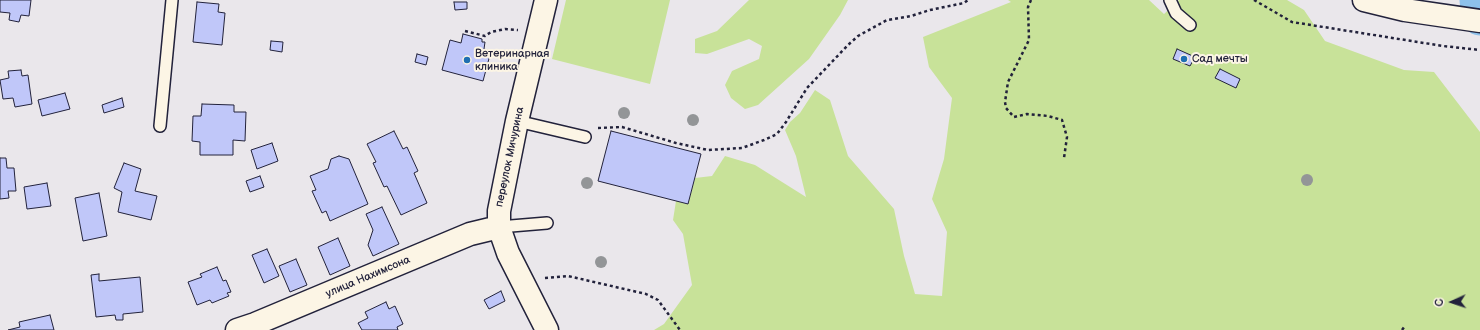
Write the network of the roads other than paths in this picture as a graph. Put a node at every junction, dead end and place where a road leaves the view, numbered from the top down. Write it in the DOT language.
graph roads {
  1 [pos="172,0"];
  2 [pos="546,0"];
  3 [pos="1170,0"];
  4 [pos="1364,0"];
  5 [pos="1480,21"];
  6 [pos="1190,26"];
  7 [pos="517,122"];
  8 [pos="160,126"];
  9 [pos="585,137"];
  10 [pos="546,223"];
  11 [pos="499,227"];
  12 [pos="237,330"];
  13 [pos="547,330"];
  1 -- 8 [label="lane"];
  2 -- 7 [label="street, переулок Мичурина"];
  3 -- 6 [label="lane"];
  4 -- 5 [label="street"];
  7 -- 9 [label="lane"];
  7 -- 11 [label="street, переулок Мичурина"];
  10 -- 11 [label="lane"];
  11 -- 12 [label="street, улица Нахимсона"];
  11 -- 13 [label="street, переулок Мичурина"];
}
